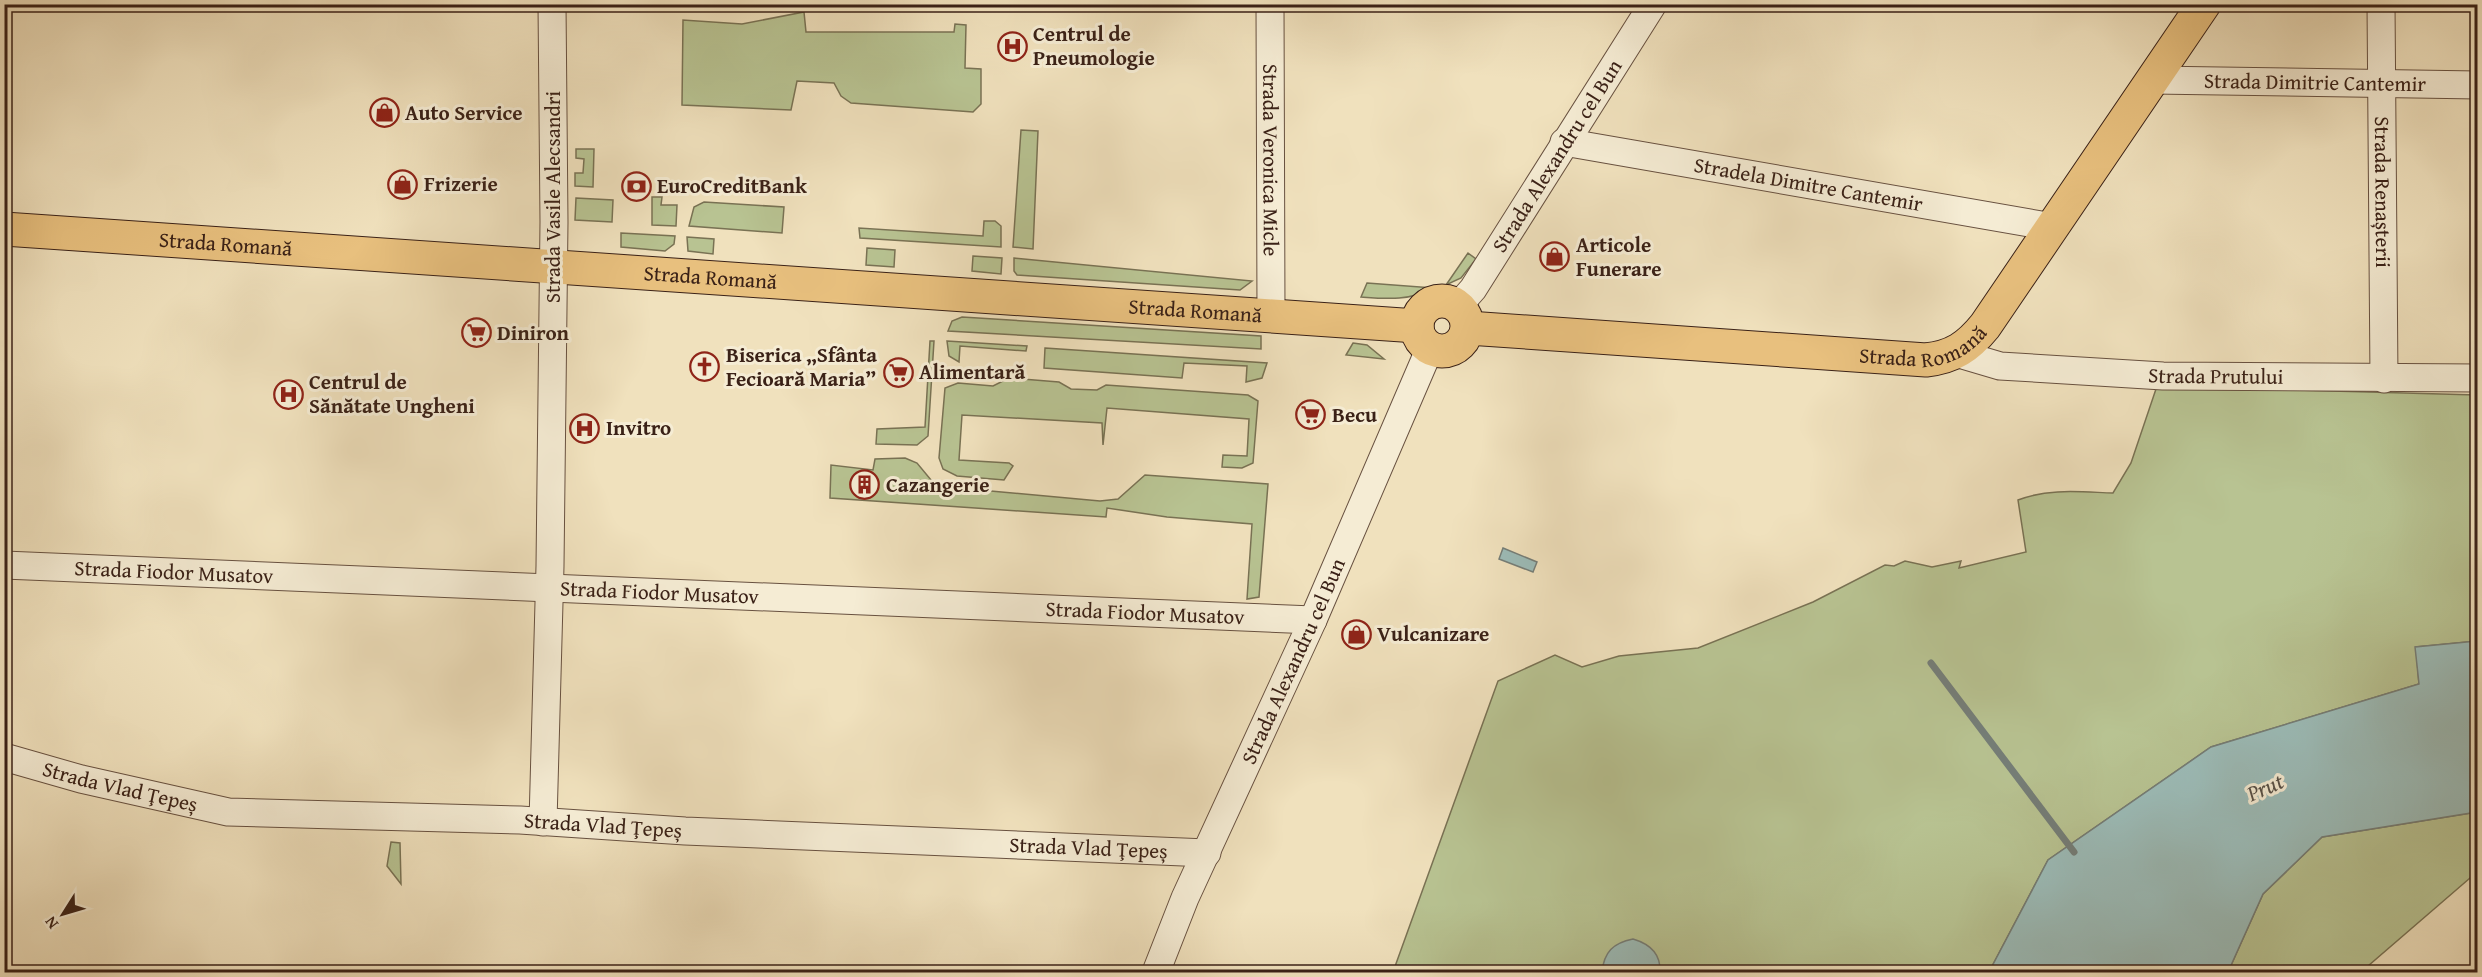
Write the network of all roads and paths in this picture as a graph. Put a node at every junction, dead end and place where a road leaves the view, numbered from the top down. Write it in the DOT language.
graph roads {
  1 [pos="552,4"];
  2 [pos="1270,4"];
  3 [pos="1653,4"];
  4 [pos="2204,4"];
  5 [pos="2380,4"];
  6 [pos="2152,80"];
  7 [pos="2380,84"];
  8 [pos="2478,85"];
  9 [pos="1564,142"];
  10 [pos="2053,227"];
  11 [pos="4,229"];
  12 [pos="554,267"];
  13 [pos="1271,314"];
  14 [pos="1463,317"];
  15 [pos="1424,337"];
  16 [pos="1956,353"];
  17 [pos="2478,378"];
  18 [pos="2384,379"];
  19 [pos="4,565"];
  20 [pos="550,589"];
  21 [pos="1313,620"];
  22 [pos="4,757"];
  23 [pos="543,822"];
  24 [pos="1207,853"];
  25 [pos="1156,972"];
  1 -- 12 [label="street, Strada Vasile Alecsandri"];
  2 -- 13 [label="street, Strada Veronica Micle"];
  3 -- 9 [label="street, Strada Alexandru cel Bun"];
  4 -- 6 [label="main road, Strada Romană"];
  5 -- 7 [label="street, Strada Renașterii"];
  6 -- 7 [label="street, Strada Dimitrie Cantemir"];
  6 -- 10 [label="main road, Strada Romană"];
  7 -- 8 [label="street, Strada Dimitrie Cantemir"];
  7 -- 18 [label="street, Strada Renașterii"];
  9 -- 10 [label="street, Stradela Dimitre Cantemir"];
  9 -- 14 [label="street, Strada Alexandru cel Bun"];
  10 -- 16 [label="main road, Strada Romană"];
  11 -- 12 [label="main road, Strada Romană"];
  12 -- 13 [label="main road, Strada Romană"];
  12 -- 20 [label="street, Strada Vasile Alecsandri"];
  13 -- 15 [label="main road, Strada Romană"];
  14 -- 15 [label="main road"];
  14 -- 15 [label="main road"];
  14 -- 16 [label="main road, Strada Romană"];
  15 -- 21 [label="street, Strada Alexandru cel Bun"];
  16 -- 18 [label="street, Strada Prutului"];
  17 -- 18 [label="street, Strada Prutului"];
  19 -- 20 [label="street, Strada Fiodor Musatov"];
  20 -- 21 [label="street, Strada Fiodor Musatov"];
  20 -- 23 [label="street, Strada Vasile Alecsandri"];
  21 -- 24 [label="street, Strada Alexandru cel Bun"];
  22 -- 23 [label="street, Strada Vlad Ţepeș"];
  23 -- 24 [label="street, Strada Vlad Ţepeș"];
  24 -- 25 [label="street, Strada Alexandru cel Bun"];
}
